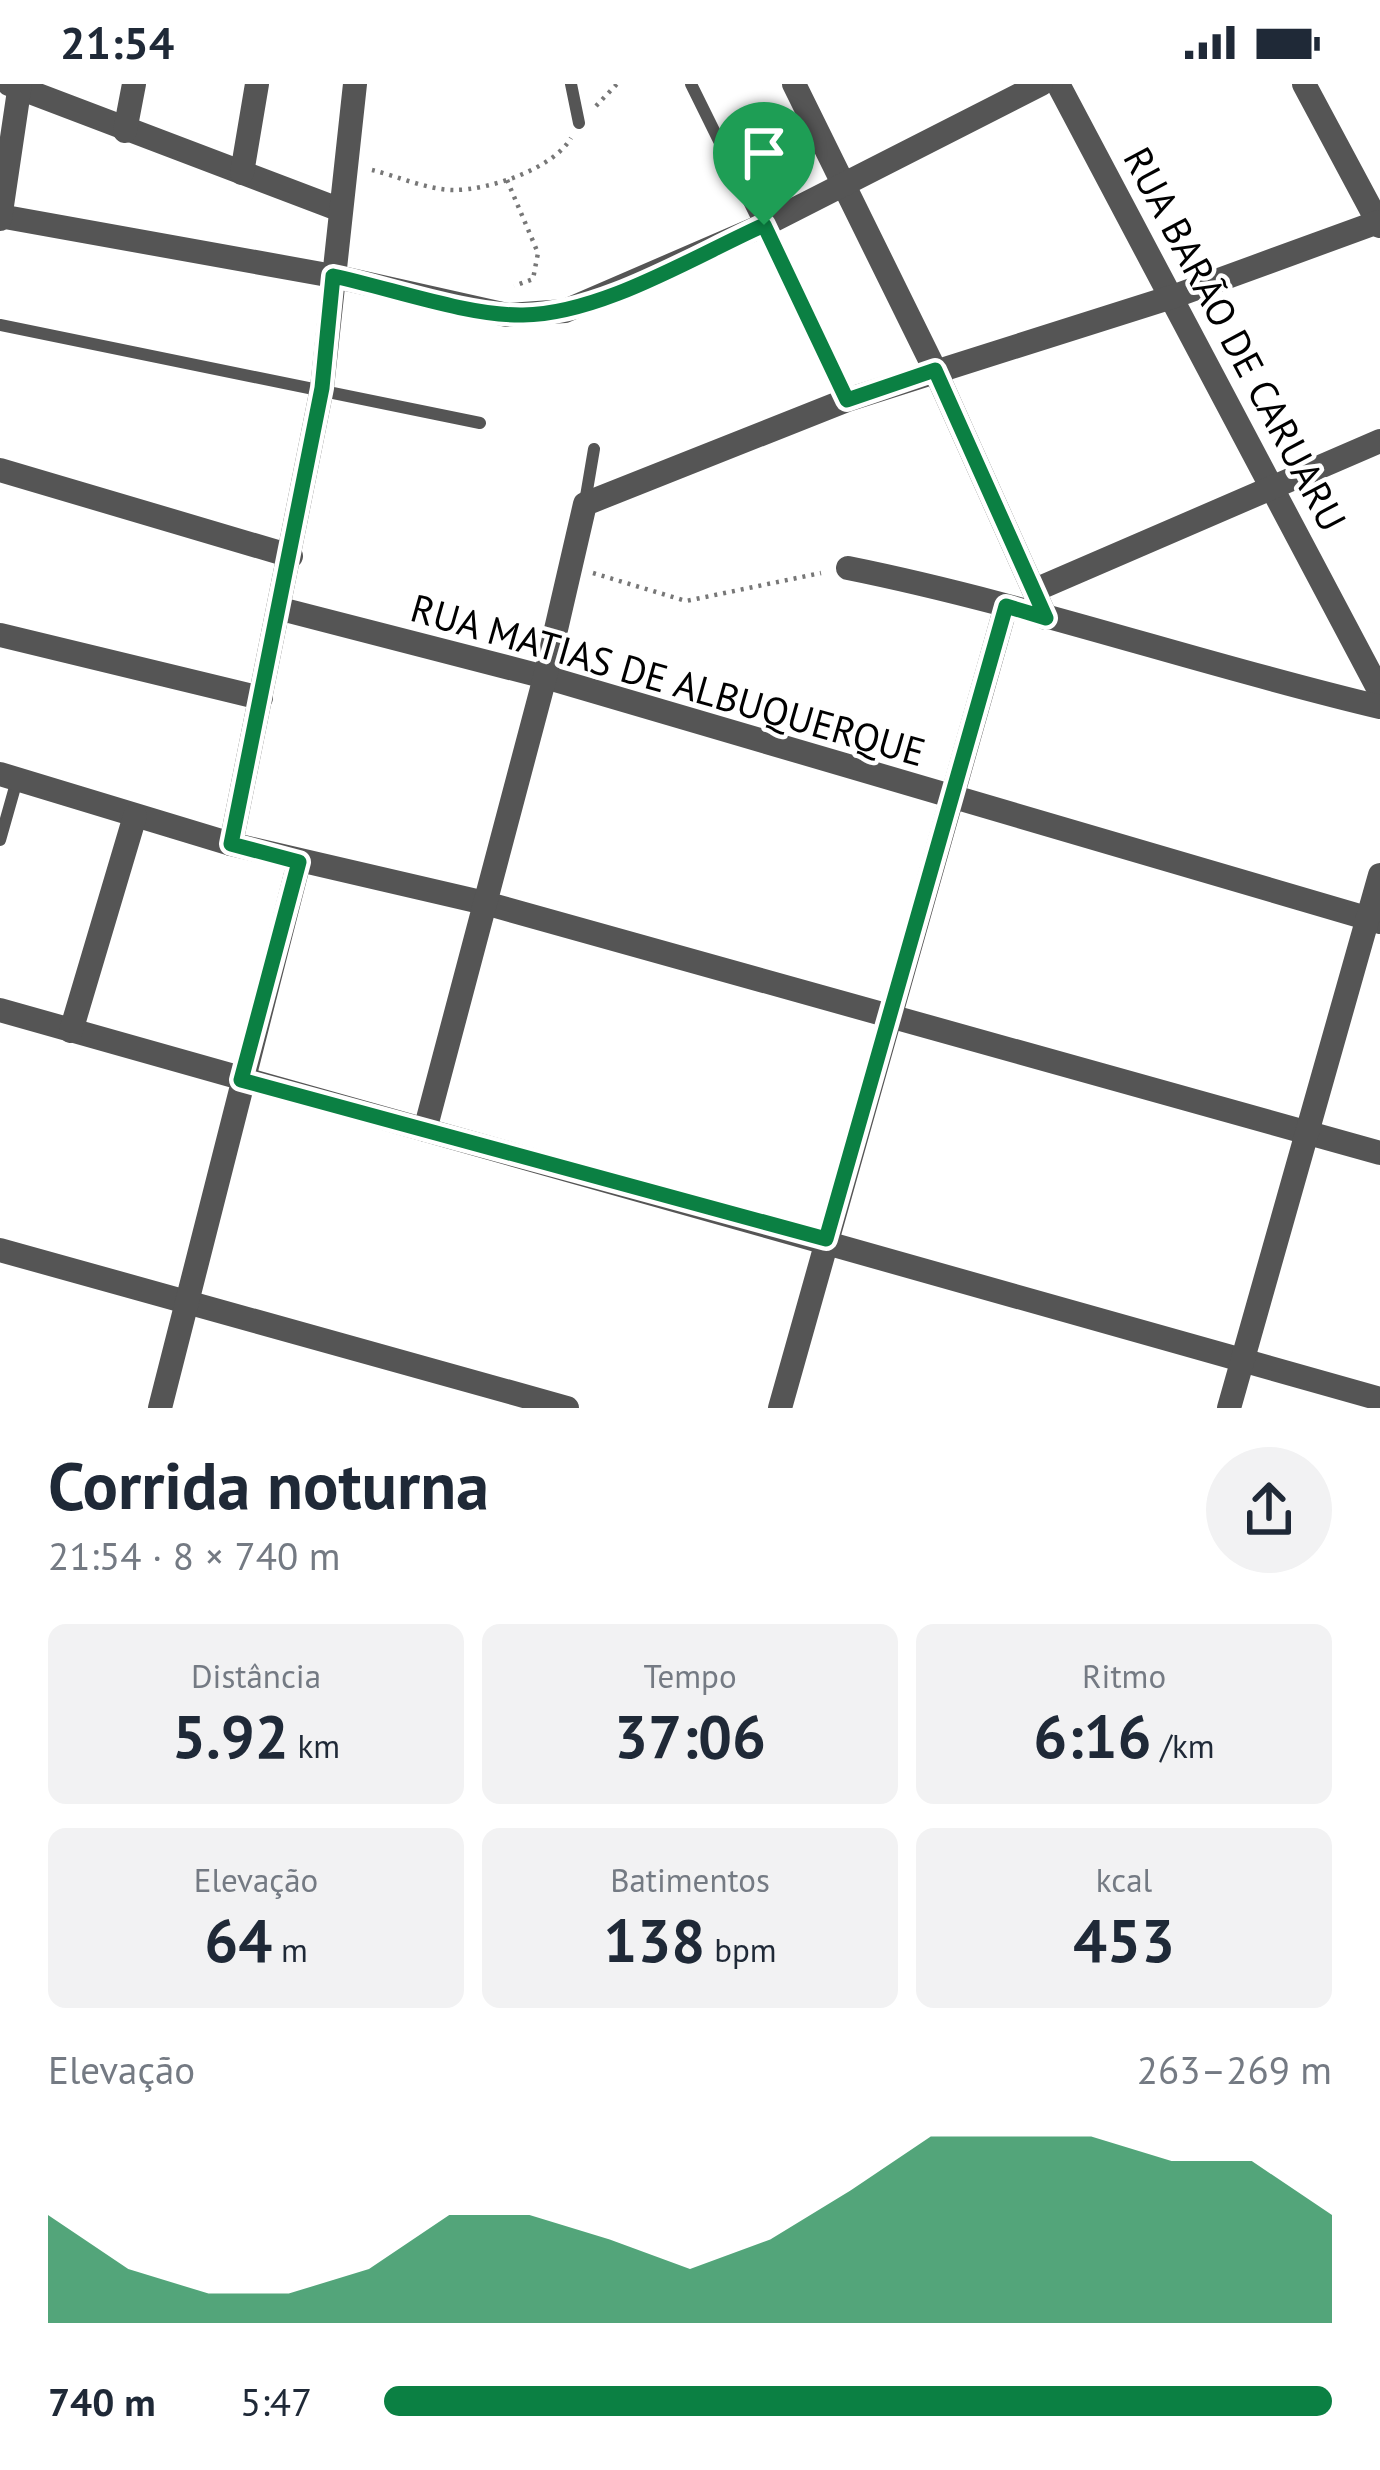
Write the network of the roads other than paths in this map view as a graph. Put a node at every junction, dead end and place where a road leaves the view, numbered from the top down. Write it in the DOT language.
graph roads {
  1 [pos="134,84"];
  2 [pos="257,84"];
  3 [pos="355,84"];
  4 [pos="571,84"];
  5 [pos="692,84"];
  6 [pos="794,84"];
  7 [pos="1041,84"];
  8 [pos="1058,84"];
  9 [pos="1304,84"];
  10 [pos="16,85"];
  11 [pos="579,123"];
  12 [pos="125,131"];
  13 [pos="242,172"];
  14 [pos="844,183"];
  15 [pos="338,209"];
  16 [pos="0,217"];
  17 [pos="1379,224"];
  18 [pos="764,225"];
  19 [pos="333,276"];
  20 [pos="1175,296"];
  21 [pos="0,325"];
  22 [pos="935,370"];
  23 [pos="322,388"];
  24 [pos="847,400"];
  25 [pos="480,423"];
  26 [pos="1380,441"];
  27 [pos="594,449"];
  28 [pos="0,470"];
  29 [pos="1274,490"];
  30 [pos="585,504"];
  31 [pos="291,556"];
  32 [pos="848,568"];
  33 [pos="1035,590"];
  34 [pos="1006,606"];
  35 [pos="281,609"];
  36 [pos="1046,618"];
  37 [pos="0,635"];
  38 [pos="545,677"];
  39 [pos="1380,692"];
  40 [pos="261,698"];
  41 [pos="1380,706"];
  42 [pos="9,777"];
  43 [pos="950,799"];
  44 [pos="135,816"];
  45 [pos="0,840"];
  46 [pos="231,844"];
  47 [pos="299,862"];
  48 [pos="1380,874"];
  49 [pos="485,903"];
  50 [pos="1374,920"];
  51 [pos="0,1010"];
  52 [pos="887,1016"];
  53 [pos="71,1030"];
  54 [pos="241,1080"];
  55 [pos="425,1130"];
  56 [pos="1306,1131"];
  57 [pos="1380,1153"];
  58 [pos="826,1239"];
  59 [pos="0,1250"];
  60 [pos="184,1304"];
  61 [pos="1245,1360"];
  62 [pos="1380,1399"];
  63 [pos="160,1408"];
  64 [pos="567,1408"];
  65 [pos="780,1408"];
  66 [pos="1229,1408"];
  1 -- 12 [label="street"];
  2 -- 13 [label="street"];
  3 -- 15 [label="street"];
  4 -- 11 [label="lane"];
  5 -- 18 [label="lane"];
  6 -- 14 [label="street"];
  7 -- 14 [label="street"];
  8 -- 20 [label="street, RUA BARÃO DE CARUARU"];
  9 -- 17 [label="street"];
  10 -- 12 [label="street"];
  10 -- 16 [label="street"];
  12 -- 13 [label="street"];
  13 -- 15 [label="street"];
  14 -- 18 [label="street"];
  14 -- 22 [label="street"];
  15 -- 19 [label="street"];
  16 -- 19 [label="street"];
  17 -- 20 [label="street"];
  18 -- 19 [label="street"];
  18 -- 24 [label="lane"];
  19 -- 23 [label="street"];
  20 -- 22 [label="street"];
  20 -- 29 [label="street, RUA BARÃO DE CARUARU"];
  21 -- 23 [label="lane"];
  22 -- 24 [label="street"];
  22 -- 33 [label="street"];
  23 -- 25 [label="lane"];
  23 -- 31 [label="street"];
  24 -- 30 [label="street"];
  26 -- 29 [label="street"];
  27 -- 30 [label="lane"];
  28 -- 31 [label="street"];
  29 -- 33 [label="street"];
  29 -- 39 [label="street, RUA BARÃO DE CARUARU"];
  30 -- 38 [label="street"];
  31 -- 35 [label="street"];
  32 -- 34 [label="street"];
  33 -- 36 [label="street"];
  34 -- 36 [label="street"];
  34 -- 43 [label="street"];
  35 -- 38 [label="street, RUA MATIAS DE ALBUQUERQUE"];
  35 -- 40 [label="street"];
  36 -- 41 [label="street"];
  37 -- 40 [label="street"];
  38 -- 43 [label="street, RUA MATIAS DE ALBUQUERQUE"];
  38 -- 49 [label="street"];
  40 -- 46 [label="street"];
  42 -- 44 [label="street"];
  42 -- 45 [label="lane"];
  43 -- 50 [label="street, RUA MATIAS DE ALBUQUERQUE"];
  43 -- 52 [label="street"];
  44 -- 46 [label="street"];
  44 -- 53 [label="street"];
  46 -- 47 [label="street"];
  47 -- 49 [label="street"];
  47 -- 54 [label="street"];
  48 -- 50 [label="street"];
  49 -- 52 [label="street"];
  49 -- 55 [label="street"];
  50 -- 56 [label="street"];
  51 -- 53 [label="street"];
  52 -- 56 [label="street"];
  52 -- 58 [label="street"];
  53 -- 54 [label="street"];
  54 -- 55 [label="street"];
  54 -- 60 [label="street"];
  55 -- 58 [label="street"];
  56 -- 57 [label="street"];
  56 -- 61 [label="street"];
  58 -- 61 [label="street"];
  58 -- 65 [label="street"];
  59 -- 60 [label="street"];
  60 -- 63 [label="street"];
  60 -- 64 [label="street"];
  61 -- 62 [label="street"];
  61 -- 66 [label="street"];
}
